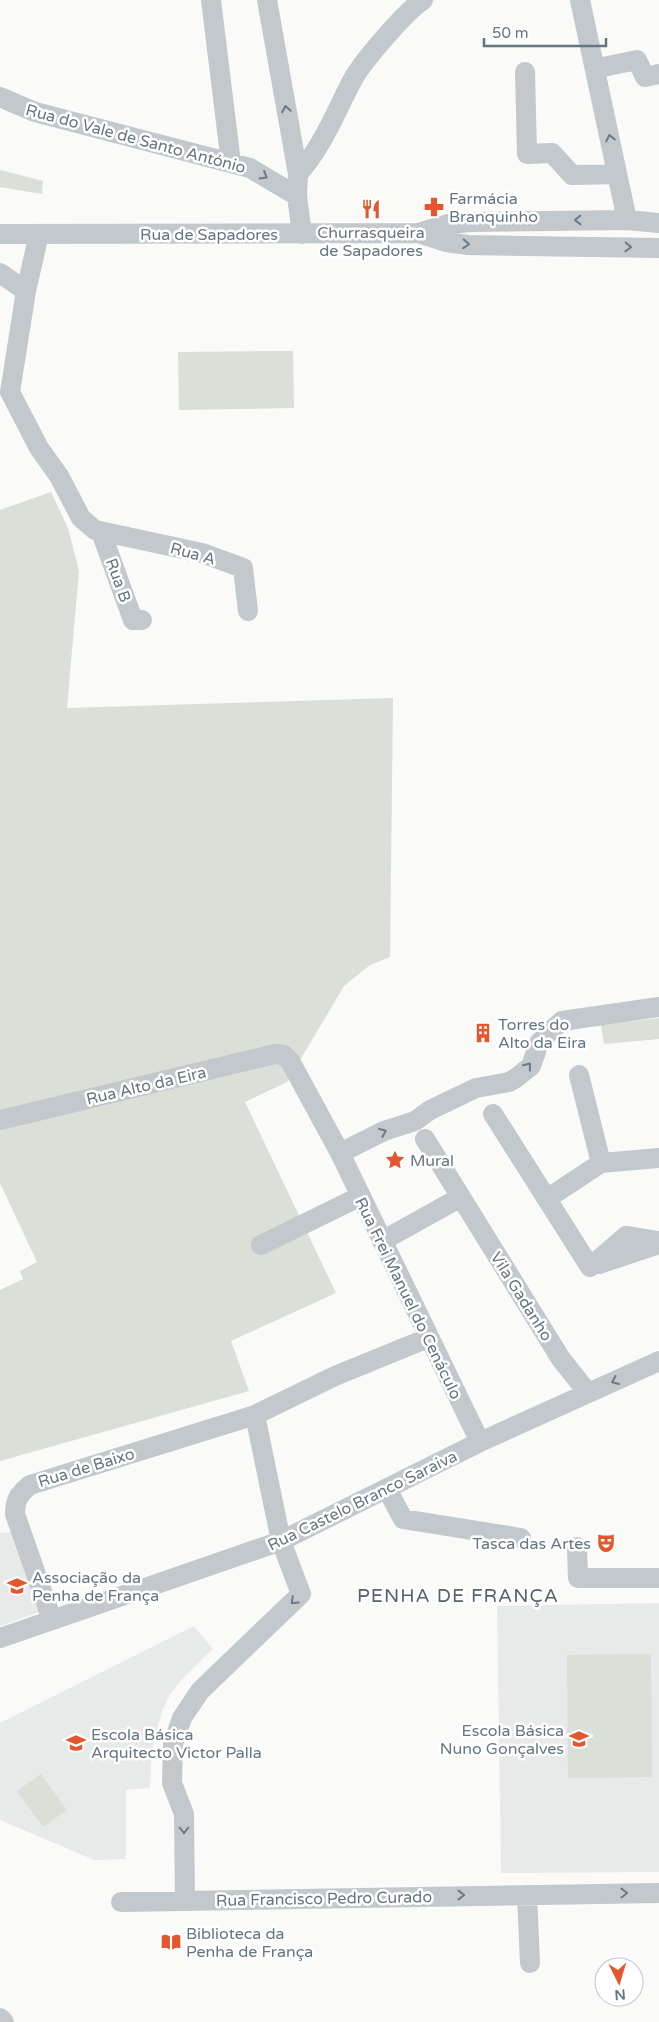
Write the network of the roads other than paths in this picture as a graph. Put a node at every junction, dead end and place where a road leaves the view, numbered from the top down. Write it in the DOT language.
graph roads {
  1 [pos="211,0"];
  2 [pos="267,0"];
  3 [pos="580,0"];
  4 [pos="421,1"];
  5 [pos="603,67"];
  6 [pos="525,72"];
  7 [pos="659,74"];
  8 [pos="0,97"];
  9 [pos="231,163"];
  10 [pos="298,174"];
  11 [pos="617,174"];
  12 [pos="297,196"];
  13 [pos="627,220"];
  14 [pos="659,223"];
  15 [pos="418,233"];
  16 [pos="0,234"];
  17 [pos="39,234"];
  18 [pos="302,234"];
  19 [pos="659,248"];
  20 [pos="0,273"];
  21 [pos="26,291"];
  22 [pos="7,360"];
  23 [pos="5,391"];
  24 [pos="101,532"];
  25 [pos="248,611"];
  26 [pos="142,620"];
  27 [pos="659,1007"];
  28 [pos="290,1061"];
  29 [pos="579,1075"];
  30 [pos="493,1114"];
  31 [pos="0,1120"];
  32 [pos="425,1139"];
  33 [pos="340,1154"];
  34 [pos="659,1158"];
  35 [pos="601,1163"];
  36 [pos="361,1196"];
  37 [pos="460,1197"];
  38 [pos="548,1198"];
  39 [pos="382,1241"];
  40 [pos="659,1242"];
  41 [pos="261,1245"];
  42 [pos="428,1338"];
  43 [pos="659,1361"];
  44 [pos="588,1393"];
  45 [pos="255,1415"];
  46 [pos="480,1442"];
  47 [pos="387,1489"];
  48 [pos="521,1538"];
  49 [pos="281,1541"];
  50 [pos="576,1547"];
  51 [pos="659,1578"];
  52 [pos="52,1620"];
  53 [pos="0,1638"];
  54 [pos="659,1893"];
  55 [pos="527,1895"];
  56 [pos="185,1900"];
  57 [pos="121,1902"];
  58 [pos="530,1963"];
  59 [pos="0,2018"];
  60 [pos="4,2022"];
  1 -- 9 [label="street"];
  10 -- 2 [label="street, one-way"];
  11 -- 3 [label="street, one-way"];
  4 -- 10 [label="street"];
  5 -- 7 [label="street"];
  6 -- 11 [label="street"];
  8 -- 9 [label="street, Rua do Vale de Santo António"];
  9 -- 12 [label="street, Rua do Vale de Santo António, one-way"];
  10 -- 12 [label="street"];
  11 -- 13 [label="street"];
  12 -- 18 [label="street"];
  13 -- 14 [label="street, Rua de Sapadores"];
  13 -- 15 [label="street, Rua de Sapadores, one-way"];
  15 -- 18 [label="street, Rua de Sapadores"];
  15 -- 19 [label="street, Rua de Sapadores, one-way"];
  16 -- 17 [label="street, Rua de Sapadores"];
  17 -- 18 [label="street, Rua de Sapadores"];
  17 -- 21 [label="street"];
  20 -- 21 [label="street"];
  21 -- 22 [label="street"];
  22 -- 23 [label="street"];
  23 -- 24 [label="street"];
  24 -- 25 [label="street, Rua A"];
  24 -- 26 [label="street, Rua B"];
  33 -- 27 [label="street, one-way"];
  28 -- 31 [label="street, Rua Alto da Eira"];
  28 -- 33 [label="street, Rua Frei Manuel do Cenáculo"];
  29 -- 35 [label="street"];
  30 -- 38 [label="street"];
  32 -- 37 [label="street, Vila Gadanho"];
  33 -- 36 [label="street, Rua Frei Manuel do Cenáculo"];
  34 -- 35 [label="street"];
  35 -- 38 [label="street"];
  36 -- 39 [label="street, Rua Frei Manuel do Cenáculo"];
  36 -- 41 [label="street"];
  37 -- 39 [label="street"];
  37 -- 44 [label="street, Vila Gadanho"];
  38 -- 40 [label="street"];
  39 -- 42 [label="street, Rua Frei Manuel do Cenáculo"];
  42 -- 45 [label="street, Rua de Baixo"];
  42 -- 46 [label="street, Rua Frei Manuel do Cenáculo"];
  43 -- 44 [label="street, Rua Castelo Branco Saraiva, one-way"];
  44 -- 46 [label="street, Rua Castelo Branco Saraiva"];
  45 -- 49 [label="street"];
  45 -- 52 [label="street, Rua de Baixo"];
  46 -- 47 [label="street, Rua Castelo Branco Saraiva"];
  47 -- 48 [label="street"];
  47 -- 49 [label="street, Rua Castelo Branco Saraiva"];
  49 -- 52 [label="street, Rua Castelo Branco Saraiva"];
  49 -- 56 [label="street, one-way"];
  50 -- 51 [label="street"];
  52 -- 53 [label="street, Rua Castelo Branco Saraiva"];
  55 -- 54 [label="street, Rua Francisco Pedro Curado, one-way"];
  56 -- 55 [label="street, Rua Francisco Pedro Curado, one-way"];
  55 -- 58 [label="street"];
  56 -- 57 [label="street, Rua Francisco Pedro Curado"];
  59 -- 60 [label="street"];
}
